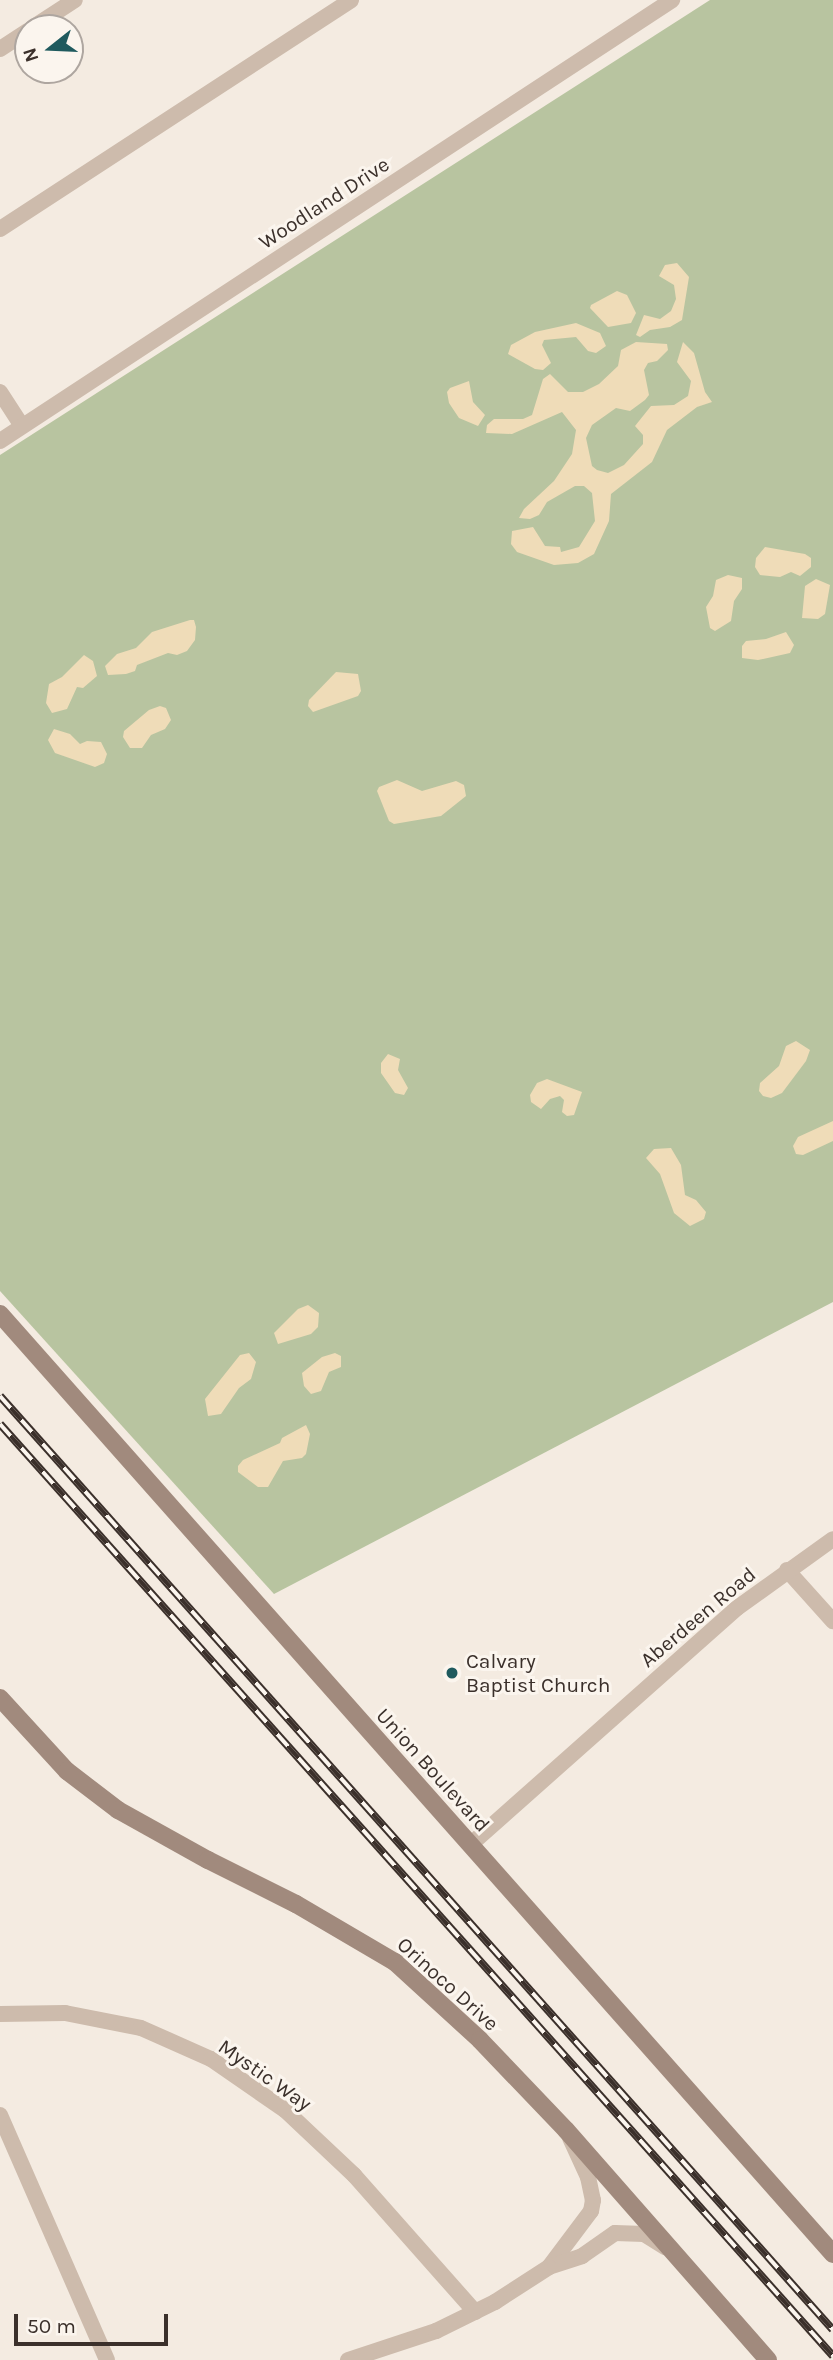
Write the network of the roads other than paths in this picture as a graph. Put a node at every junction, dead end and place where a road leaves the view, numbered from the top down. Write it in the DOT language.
graph roads {
  1 [pos="75,0"];
  2 [pos="351,0"];
  3 [pos="670,0"];
  4 [pos="53,14"];
  5 [pos="0,229"];
  6 [pos="0,392"];
  7 [pos="22,426"];
  8 [pos="0,441"];
  9 [pos="0,1314"];
  10 [pos="833,1539"];
  11 [pos="787,1570"];
  12 [pos="833,1621"];
  13 [pos="0,1698"];
  14 [pos="470,1845"];
  15 [pos="0,2014"];
  16 [pos="0,2115"];
  17 [pos="566,2130"];
  18 [pos="673,2252"];
  19 [pos="833,2254"];
  20 [pos="549,2267"];
  21 [pos="475,2312"];
  22 [pos="107,2360"];
  23 [pos="348,2360"];
  24 [pos="768,2360"];
  1 -- 4 [label="street"];
  2 -- 5 [label="street"];
  3 -- 7 [label="street, Woodland Drive"];
  6 -- 7 [label="street"];
  7 -- 8 [label="street, Woodland Drive"];
  9 -- 14 [label="main road, Union Boulevard"];
  10 -- 11 [label="street, Aberdeen Road"];
  11 -- 12 [label="street"];
  11 -- 14 [label="street, Aberdeen Road"];
  13 -- 17 [label="main road, Orinoco Drive"];
  14 -- 19 [label="main road, Union Boulevard"];
  15 -- 21 [label="street, Mystic Way"];
  16 -- 22 [label="street"];
  17 -- 18 [label="main road, Orinoco Drive"];
  17 -- 20 [label="street"];
  18 -- 20 [label="street"];
  18 -- 24 [label="main road, Orinoco Drive"];
  20 -- 21 [label="street"];
  21 -- 23 [label="street"];
}
